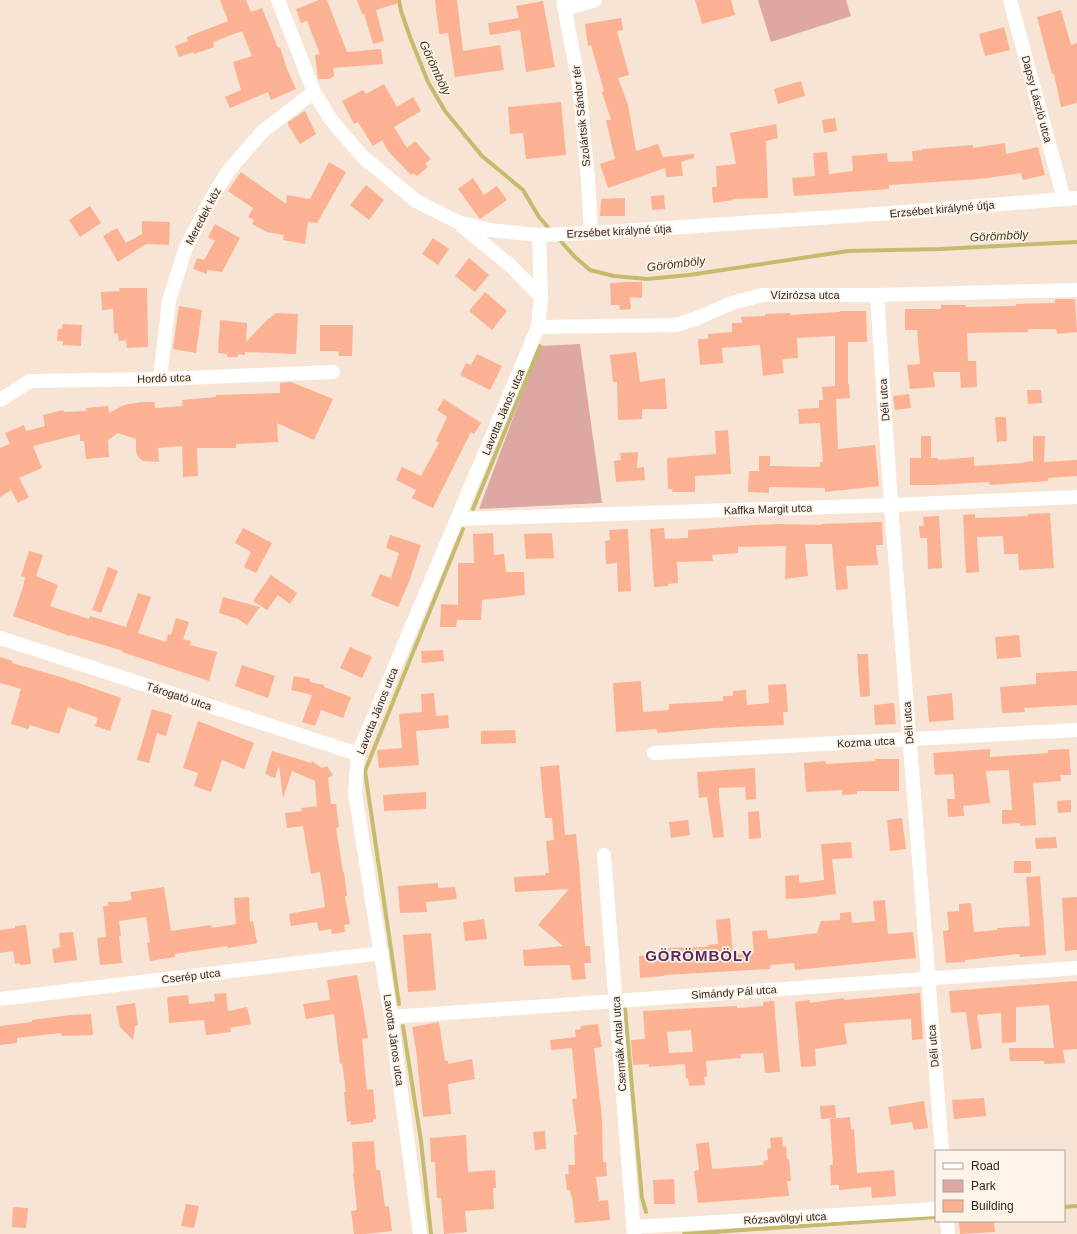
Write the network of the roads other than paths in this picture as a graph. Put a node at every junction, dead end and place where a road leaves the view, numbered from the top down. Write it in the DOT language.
graph roads {
  1 [pos="278,0"];
  2 [pos="595,0"];
  3 [pos="1010,0"];
  4 [pos="564,4"];
  5 [pos="314,92"];
  6 [pos="1071,198"];
  7 [pos="458,222"];
  8 [pos="590,233"];
  9 [pos="541,235"];
  10 [pos="1077,290"];
  11 [pos="877,295"];
  12 [pos="541,297"];
  13 [pos="538,328"];
  14 [pos="333,372"];
  15 [pos="160,379"];
  16 [pos="0,400"];
  17 [pos="1077,497"];
  18 [pos="891,505"];
  19 [pos="458,519"];
  20 [pos="0,638"];
  21 [pos="1077,730"];
  22 [pos="909,740"];
  23 [pos="654,753"];
  24 [pos="358,754"];
  25 [pos="604,855"];
  26 [pos="382,953"];
  27 [pos="1077,968"];
  28 [pos="928,979"];
  29 [pos="0,999"];
  30 [pos="616,1001"];
  31 [pos="391,1017"];
  32 [pos="942,1150"];
  33 [pos="935,1209"];
  34 [pos="947,1222"];
  35 [pos="634,1230"];
  36 [pos="420,1234"];
  37 [pos="948,1234"];
  1 -- 5 [label="street, Erzsébet királyné útja"];
  2 -- 4 [label="street"];
  3 -- 6 [label="street, Dapsy László utca"];
  4 -- 8 [label="street, Szolártsik Sándor tér"];
  5 -- 7 [label="street, Erzsébet királyné útja"];
  5 -- 15 [label="street, Meredek köz"];
  6 -- 8 [label="street, Erzsébet királyné útja"];
  7 -- 9 [label="street, Erzsébet királyné útja"];
  7 -- 12 [label="street"];
  8 -- 9 [label="street, Erzsébet királyné útja"];
  9 -- 12 [label="street, Lavotta János utca"];
  10 -- 11 [label="street, Vízirózsa utca"];
  11 -- 13 [label="street, Vízirózsa utca"];
  11 -- 18 [label="street, Déli utca"];
  12 -- 13 [label="street, Lavotta János utca"];
  13 -- 19 [label="street, Lavotta János utca"];
  14 -- 15 [label="street, Hordó utca"];
  15 -- 16 [label="street, Hordó utca"];
  17 -- 18 [label="street, Kaffka Margit utca"];
  18 -- 19 [label="street, Kaffka Margit utca"];
  18 -- 22 [label="street, Déli utca"];
  19 -- 24 [label="street, Lavotta János utca"];
  20 -- 24 [label="street, Tárogató utca"];
  21 -- 22 [label="street, Kozma utca"];
  22 -- 23 [label="street, Kozma utca"];
  22 -- 28 [label="street, Déli utca"];
  24 -- 26 [label="street, Lavotta János utca"];
  25 -- 30 [label="street, Csermák Antal utca"];
  26 -- 29 [label="street, Cserép utca"];
  26 -- 31 [label="street, Lavotta János utca"];
  27 -- 28 [label="street, Simándy Pál utca"];
  28 -- 30 [label="street, Simándy Pál utca"];
  28 -- 32 [label="street, Déli utca"];
  30 -- 31 [label="street, Simándy Pál utca"];
  30 -- 35 [label="street, Csermák Antal utca"];
  31 -- 36 [label="street, Lavotta János utca"];
  33 -- 35 [label="street, Rózsavölgyi utca"];
  34 -- 37 [label="street"];
}
